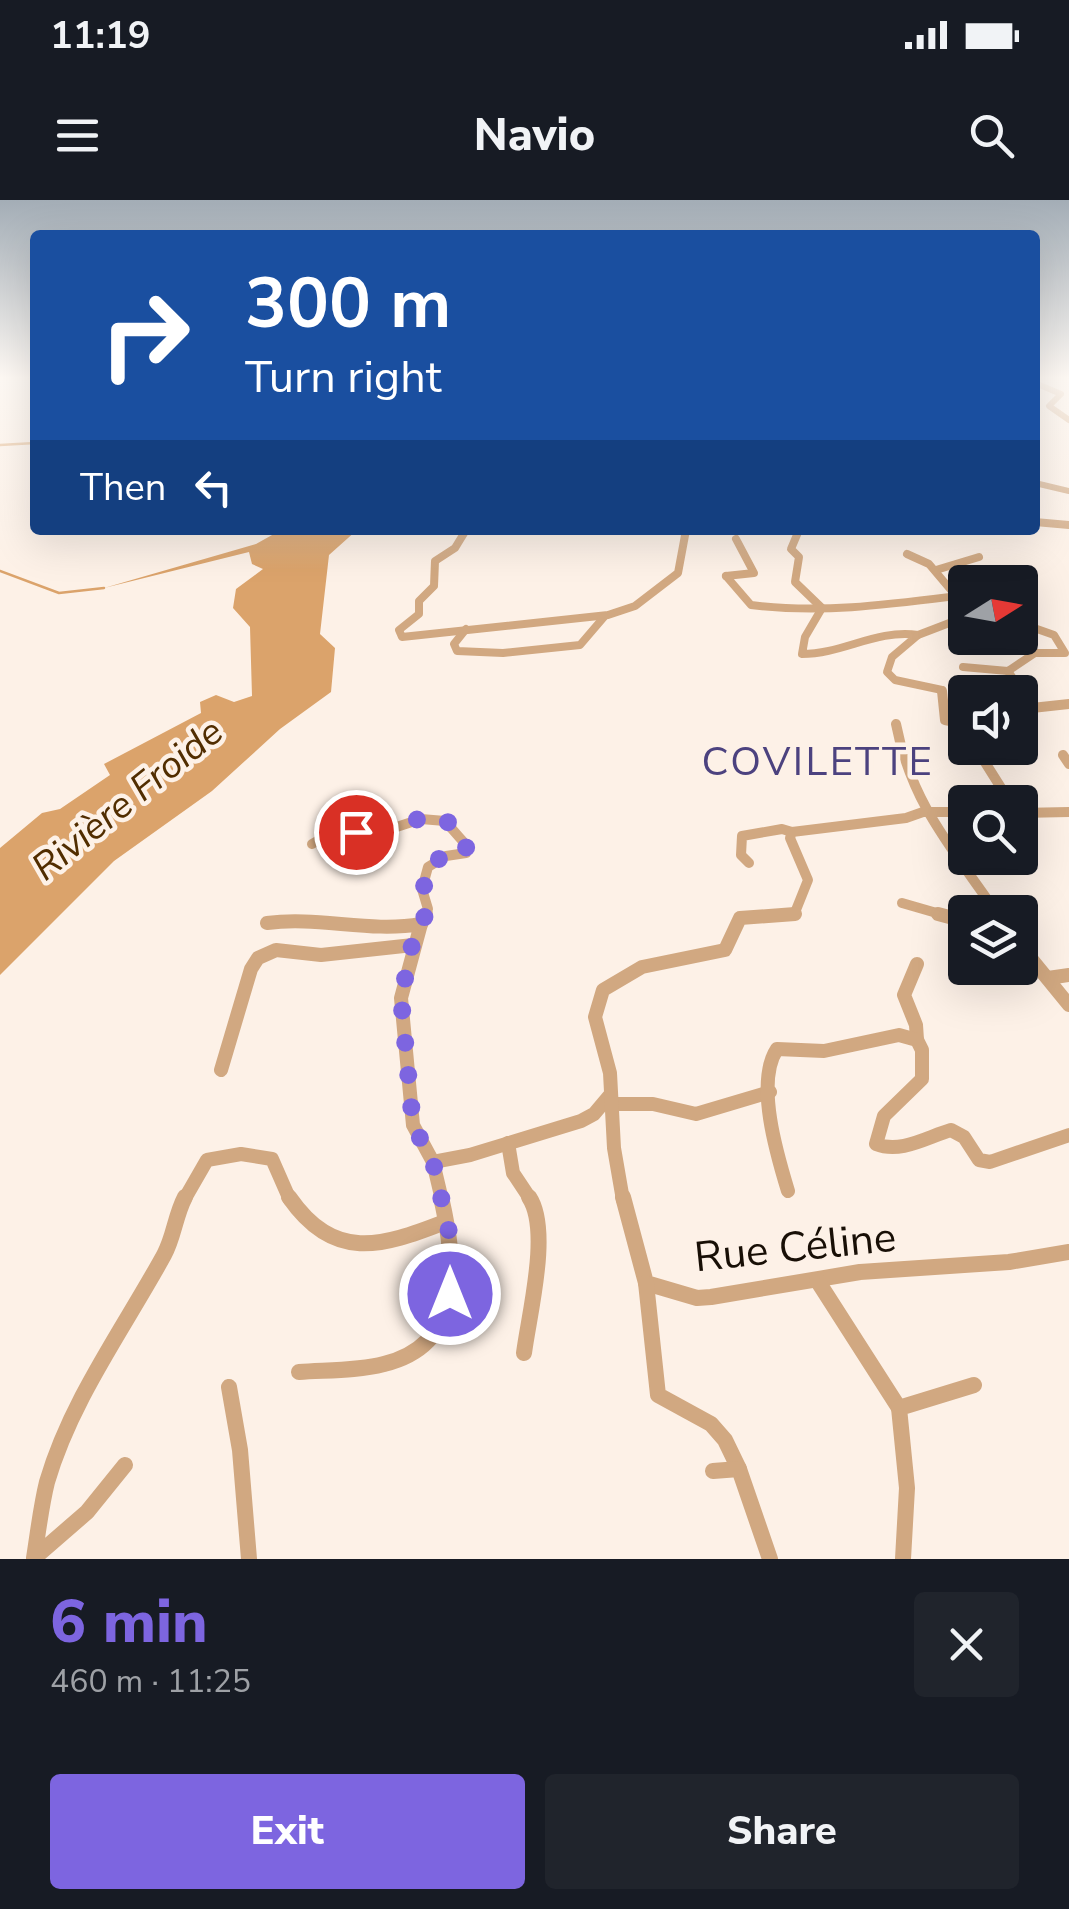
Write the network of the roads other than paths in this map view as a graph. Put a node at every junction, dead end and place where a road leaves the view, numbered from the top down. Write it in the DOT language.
graph roads {
  1 [pos="1040,485"];
  2 [pos="1069,492"];
  3 [pos="1040,522"];
  4 [pos="1069,525"];
  5 [pos="463,535"];
  6 [pos="685,535"];
  7 [pos="797,535"];
  8 [pos="736,539"];
  9 [pos="907,554"];
  10 [pos="979,557"];
  11 [pos="936,570"];
  12 [pos="948,583"];
  13 [pos="948,597"];
  14 [pos="822,608"];
  15 [pos="608,615"];
  16 [pos="948,624"];
  17 [pos="466,629"];
  18 [pos="1038,630"];
  19 [pos="918,634"];
  20 [pos="1038,653"];
  21 [pos="1031,655"];
  22 [pos="963,667"];
  23 [pos="1008,671"];
  24 [pos="1011,675"];
  25 [pos="1069,704"];
  26 [pos="1038,707"];
  27 [pos="948,720"];
  28 [pos="896,724"];
  29 [pos="923,812"];
  30 [pos="948,812"];
  31 [pos="1069,812"];
  32 [pos="1038,813"];
  33 [pos="792,832"];
  34 [pos="312,844"];
  35 [pos="748,863"];
  36 [pos="984,895"];
  37 [pos="902,903"];
  38 [pos="948,917"];
  39 [pos="267,923"];
  40 [pos="421,924"];
  41 [pos="412,945"];
  42 [pos="917,964"];
  43 [pos="1038,966"];
  44 [pos="1069,975"];
  45 [pos="1048,978"];
  46 [pos="1069,1005"];
  47 [pos="917,1040"];
  48 [pos="221,1070"];
  49 [pos="770,1092"];
  50 [pos="610,1103"];
  51 [pos="1069,1135"];
  52 [pos="508,1143"];
  53 [pos="433,1162"];
  54 [pos="788,1191"];
  55 [pos="445,1222"];
  56 [pos="1069,1252"];
  57 [pos="816,1280"];
  58 [pos="646,1283"];
  59 [pos="524,1353"];
  60 [pos="299,1372"];
  61 [pos="974,1385"];
  62 [pos="229,1386"];
  63 [pos="899,1408"];
  64 [pos="125,1465"];
  65 [pos="739,1469"];
  66 [pos="713,1471"];
  67 [pos="34,1559"];
  68 [pos="249,1559"];
  69 [pos="770,1559"];
  70 [pos="903,1559"];
  1 -- 2 [label="street"];
  3 -- 4 [label="street"];
  5 -- 17 [label="street"];
  6 -- 15 [label="street"];
  7 -- 14 [label="street"];
  8 -- 14 [label="street"];
  9 -- 11 [label="street"];
  10 -- 11 [label="street"];
  11 -- 12 [label="street"];
  13 -- 14 [label="street"];
  14 -- 19 [label="street"];
  15 -- 17 [label="street"];
  15 -- 17 [label="street"];
  16 -- 19 [label="street"];
  18 -- 20 [label="street"];
  19 -- 27 [label="street"];
  21 -- 23 [label="street"];
  22 -- 23 [label="street"];
  23 -- 24 [label="street"];
  25 -- 26 [label="street"];
  28 -- 29 [label="street"];
  29 -- 30 [label="street"];
  29 -- 33 [label="street"];
  29 -- 36 [label="street"];
  31 -- 32 [label="street"];
  33 -- 35 [label="street"];
  33 -- 50 [label="street, Rue Céline"];
  34 -- 40 [label="street"];
  37 -- 38 [label="street"];
  39 -- 40 [label="street"];
  40 -- 41 [label="street"];
  41 -- 48 [label="street"];
  41 -- 53 [label="street"];
  42 -- 47 [label="street"];
  43 -- 45 [label="street"];
  44 -- 45 [label="street"];
  45 -- 46 [label="street"];
  47 -- 49 [label="street"];
  47 -- 51 [label="street"];
  49 -- 50 [label="street"];
  49 -- 54 [label="street"];
  50 -- 52 [label="street"];
  50 -- 58 [label="street, Rue Céline"];
  52 -- 53 [label="street"];
  52 -- 59 [label="street"];
  53 -- 55 [label="street"];
  55 -- 60 [label="street"];
  55 -- 67 [label="street"];
  56 -- 57 [label="street, Rue Céline"];
  57 -- 58 [label="street, Rue Céline"];
  57 -- 63 [label="street"];
  58 -- 65 [label="street"];
  61 -- 63 [label="street"];
  62 -- 68 [label="street"];
  63 -- 70 [label="street"];
  64 -- 67 [label="street"];
  65 -- 66 [label="street"];
  65 -- 69 [label="street"];
}
